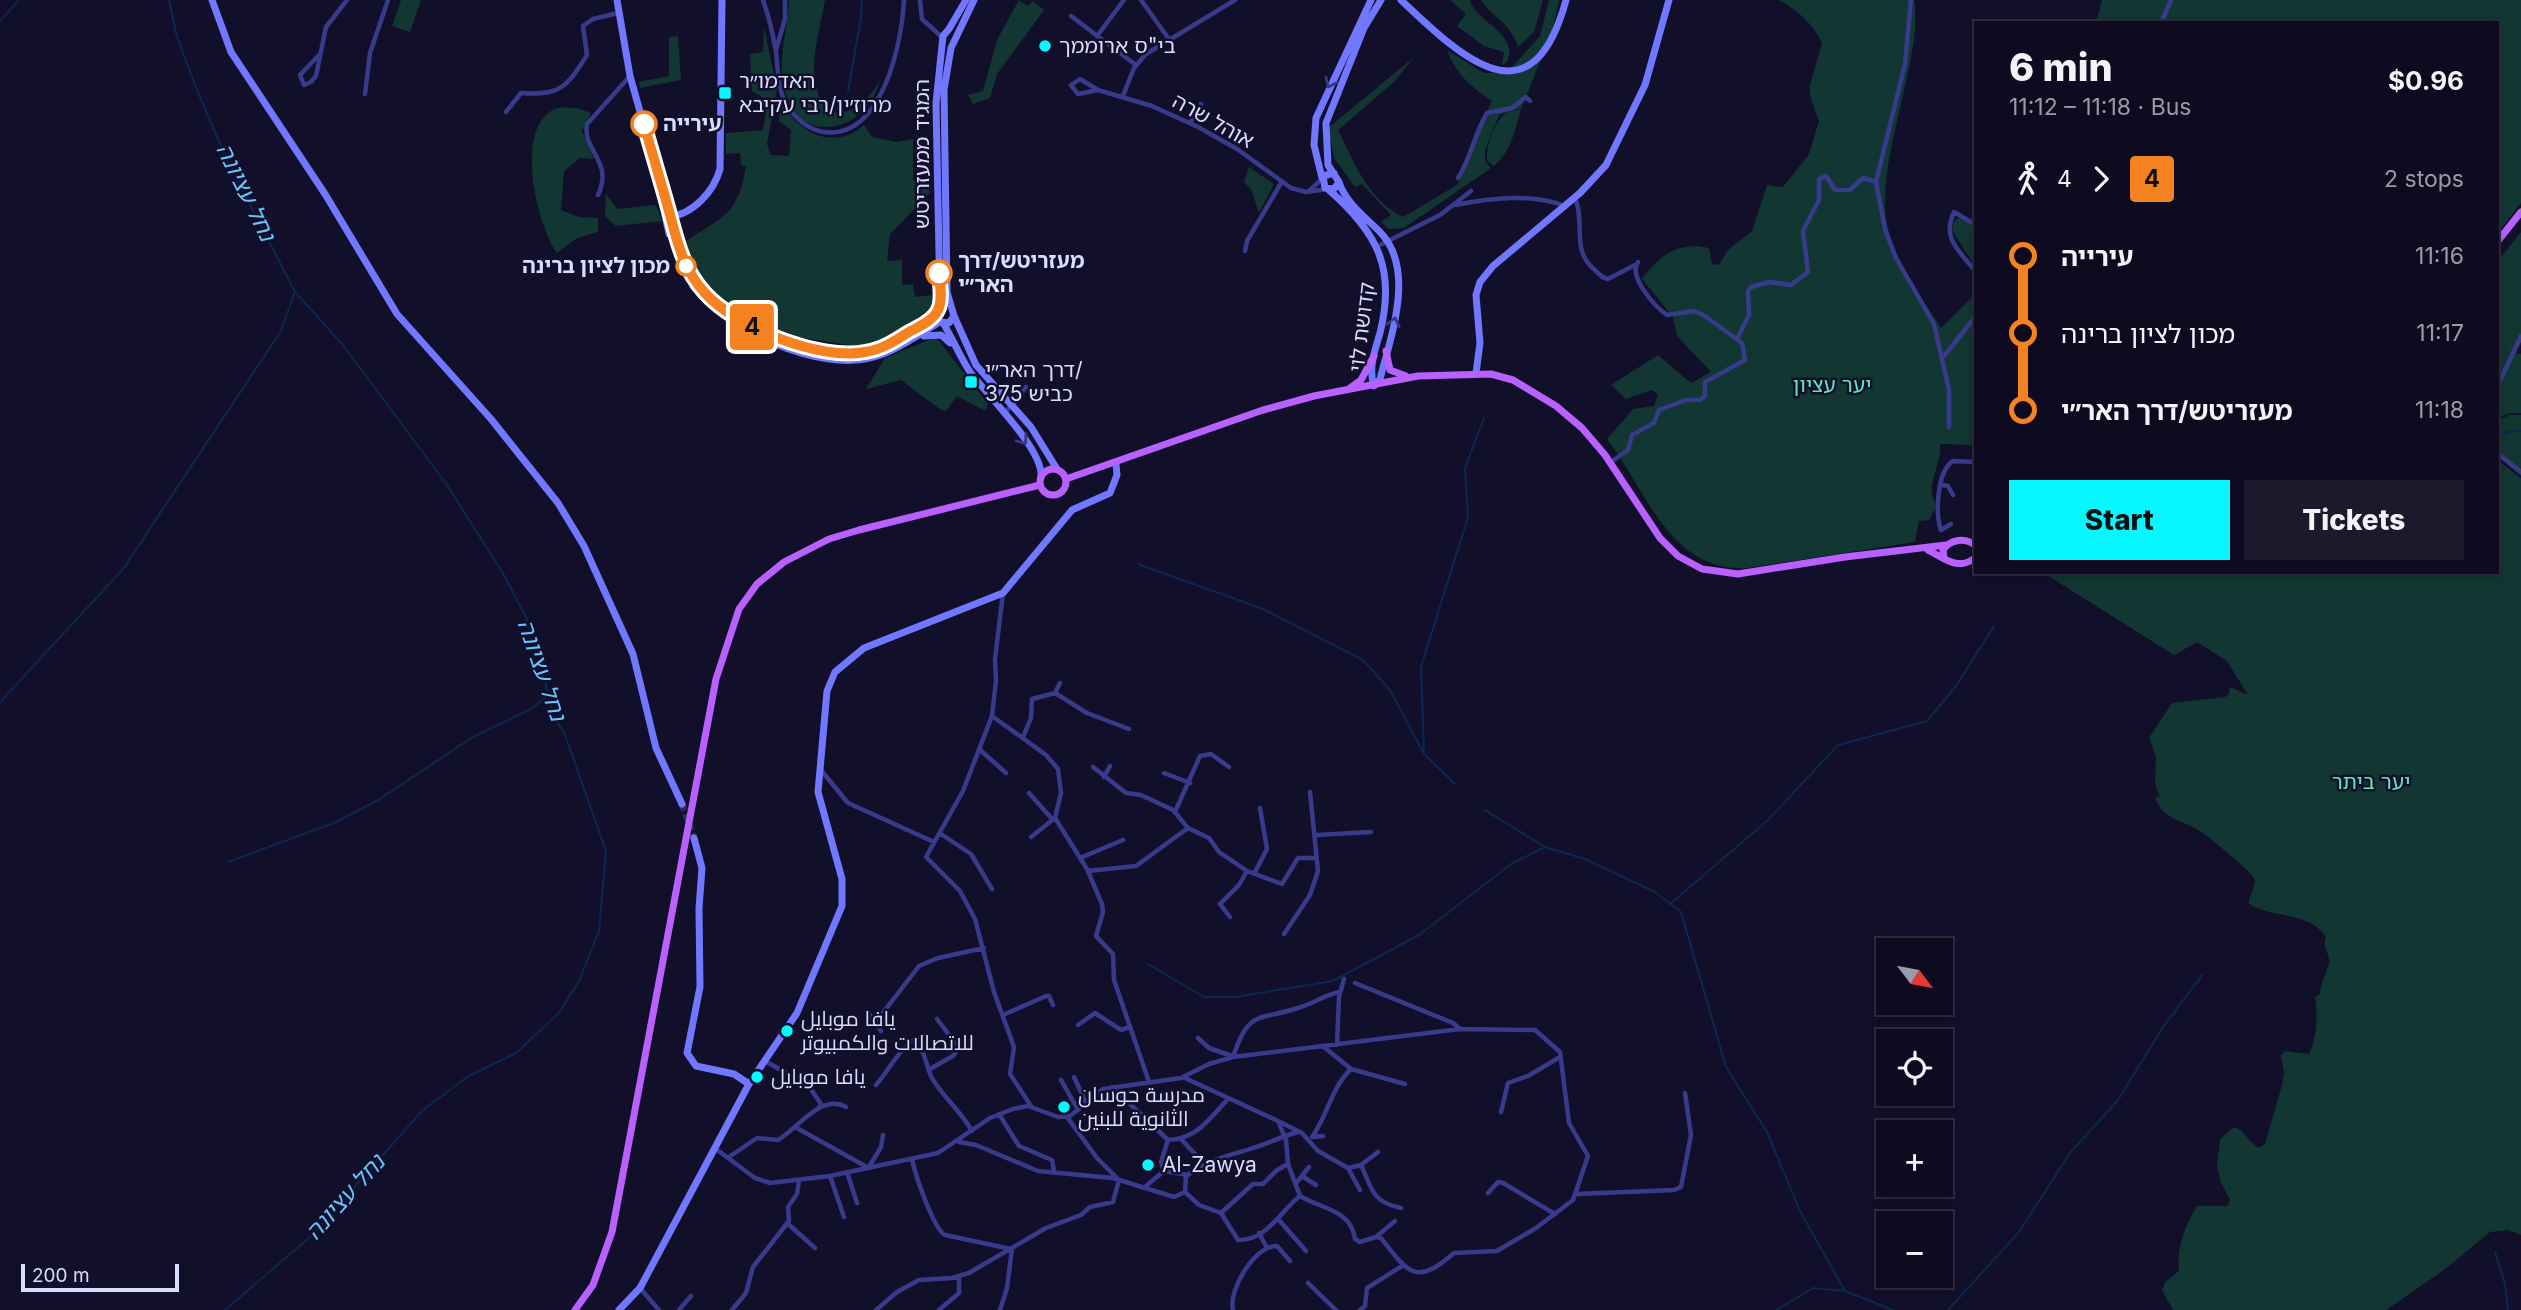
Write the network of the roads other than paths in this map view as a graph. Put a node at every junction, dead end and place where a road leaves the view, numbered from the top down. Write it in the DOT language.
graph roads {
  1 [pos="212,0"];
  2 [pos="347,0"];
  3 [pos="388,0"];
  4 [pos="617,0"];
  5 [pos="722,0"];
  6 [pos="763,0"];
  7 [pos="785,0"];
  8 [pos="904,0"];
  9 [pos="920,0"];
  10 [pos="966,0"];
  11 [pos="974,0"];
  12 [pos="1124,0"];
  13 [pos="1142,0"];
  14 [pos="1235,0"];
  15 [pos="1371,0"];
  16 [pos="1381,0"];
  17 [pos="1566,0"];
  18 [pos="1669,0"];
  19 [pos="1911,0"];
  20 [pos="2171,0"];
  21 [pos="1402,1"];
  22 [pos="618,13"];
  23 [pos="1070,16"];
  24 [pos="2162,21"];
  25 [pos="945,35"];
  26 [pos="1097,36"];
  27 [pos="956,39"];
  28 [pos="1169,39"];
  29 [pos="776,51"];
  30 [pos="320,54"];
  31 [pos="1136,65"];
  32 [pos="630,76"];
  33 [pos="1098,90"];
  34 [pos="365,94"];
  35 [pos="1122,96"];
  36 [pos="1530,101"];
  37 [pos="1200,104"];
  38 [pos="506,112"];
  39 [pos="1190,123"];
  40 [pos="1334,173"];
  41 [pos="1458,178"];
  42 [pos="1322,179"];
  43 [pos="1339,182"];
  44 [pos="1876,182"];
  45 [pos="1281,183"];
  46 [pos="1328,189"];
  47 [pos="1471,191"];
  48 [pos="1306,192"];
  49 [pos="598,195"];
  50 [pos="1575,198"];
  51 [pos="1455,205"];
  52 [pos="1565,206"];
  53 [pos="2521,212"];
  54 [pos="668,215"];
  55 [pos="1974,224"];
  56 [pos="2499,240"];
  57 [pos="1388,242"];
  58 [pos="1378,246"];
  59 [pos="1245,251"];
  60 [pos="1974,269"];
  61 [pos="937,312"];
  62 [pos="953,312"];
  63 [pos="1974,318"];
  64 [pos="942,323"];
  65 [pos="2521,336"];
  66 [pos="1737,339"];
  67 [pos="904,343"];
  68 [pos="1387,351"];
  69 [pos="1374,356"];
  70 [pos="1944,356"];
  71 [pos="962,359"];
  72 [pos="1476,373"];
  73 [pos="1413,377"];
  74 [pos="2499,383"];
  75 [pos="1374,386"];
  76 [pos="1026,387"];
  77 [pos="1343,391"];
  78 [pos="1013,405"];
  79 [pos="1003,414"];
  80 [pos="1949,426"];
  81 [pos="2499,455"];
  82 [pos="1610,462"];
  83 [pos="1974,462"];
  84 [pos="1116,464"];
  85 [pos="1057,469"];
  86 [pos="2521,472"];
  87 [pos="1041,476"];
  88 [pos="1066,479"];
  89 [pos="1040,485"];
  90 [pos="1942,485"];
  91 [pos="1954,495"];
  92 [pos="1951,524"];
  93 [pos="1946,545"];
  94 [pos="1974,545"];
  95 [pos="1928,550"];
  96 [pos="1944,558"];
  97 [pos="1974,559"];
  98 [pos="1003,593"];
  99 [pos="1060,683"];
  100 [pos="1055,693"];
  101 [pos="992,716"];
  102 [pos="1129,729"];
  103 [pos="1023,737"];
  104 [pos="979,749"];
  105 [pos="1110,766"];
  106 [pos="1093,767"];
  107 [pos="1229,767"];
  108 [pos="819,768"];
  109 [pos="1006,773"];
  110 [pos="1164,773"];
  111 [pos="1104,777"];
  112 [pos="1190,783"];
  113 [pos="1310,792"];
  114 [pos="1030,793"];
  115 [pos="682,804"];
  116 [pos="1260,808"];
  117 [pos="1175,812"];
  118 [pos="1054,819"];
  119 [pos="1188,828"];
  120 [pos="1371,832"];
  121 [pos="941,834"];
  122 [pos="1316,835"];
  123 [pos="1031,837"];
  124 [pos="694,838"];
  125 [pos="1123,840"];
  126 [pos="934,842"];
  127 [pos="1080,858"];
  128 [pos="1317,858"];
  129 [pos="1247,870"];
  130 [pos="1088,871"];
  131 [pos="1255,872"];
  132 [pos="992,889"];
  133 [pos="1230,917"];
  134 [pos="1284,934"];
  135 [pos="984,948"];
  136 [pos="1344,979"];
  137 [pos="1355,982"];
  138 [pos="1339,992"];
  139 [pos="1053,1005"];
  140 [pos="868,1012"];
  141 [pos="1003,1015"];
  142 [pos="937,1019"];
  143 [pos="875,1023"];
  144 [pos="1078,1025"];
  145 [pos="1130,1027"];
  146 [pos="1460,1029"];
  147 [pos="881,1031"];
  148 [pos="1198,1038"];
  149 [pos="1337,1045"];
  150 [pos="1324,1046"];
  151 [pos="1233,1057"];
  152 [pos="1561,1057"];
  153 [pos="765,1061"];
  154 [pos="930,1069"];
  155 [pos="1351,1069"];
  156 [pos="1074,1077"];
  157 [pos="1184,1078"];
  158 [pos="1061,1080"];
  159 [pos="1149,1082"];
  160 [pos="749,1084"];
  161 [pos="1405,1084"];
  162 [pos="876,1085"];
  163 [pos="1112,1087"];
  164 [pos="1685,1093"];
  165 [pos="1228,1099"];
  166 [pos="1086,1102"];
  167 [pos="1031,1106"];
  168 [pos="846,1107"];
  169 [pos="819,1108"];
  170 [pos="1078,1110"];
  171 [pos="1501,1112"];
  172 [pos="999,1114"];
  173 [pos="1066,1117"];
  174 [pos="1278,1121"];
  175 [pos="795,1127"];
  176 [pos="972,1131"];
  177 [pos="1299,1132"];
  178 [pos="1284,1133"];
  179 [pos="883,1135"];
  180 [pos="1305,1136"];
  181 [pos="1312,1136"];
  182 [pos="1323,1136"];
  183 [pos="1168,1140"];
  184 [pos="1182,1140"];
  185 [pos="958,1142"];
  186 [pos="716,1149"];
  187 [pos="1378,1152"];
  188 [pos="729,1157"];
  189 [pos="912,1159"];
  190 [pos="1204,1164"];
  191 [pos="1288,1164"];
  192 [pos="1361,1165"];
  193 [pos="1309,1167"];
  194 [pos="868,1168"];
  195 [pos="1348,1168"];
  196 [pos="1054,1171"];
  197 [pos="1164,1171"];
  198 [pos="847,1172"];
  199 [pos="1186,1175"];
  200 [pos="830,1176"];
  201 [pos="1302,1176"];
  202 [pos="1119,1180"];
  203 [pos="799,1181"];
  204 [pos="1297,1182"];
  205 [pos="1316,1185"];
  206 [pos="1146,1186"];
  207 [pos="1360,1190"];
  208 [pos="1185,1192"];
  209 [pos="1488,1193"];
  210 [pos="1577,1194"];
  211 [pos="1300,1196"];
  212 [pos="857,1203"];
  213 [pos="1401,1208"];
  214 [pos="1221,1213"];
  215 [pos="1555,1214"];
  216 [pos="844,1217"];
  217 [pos="1279,1220"];
  218 [pos="1395,1221"];
  219 [pos="787,1223"];
  220 [pos="1259,1233"];
  221 [pos="1376,1237"];
  222 [pos="815,1248"];
  223 [pos="1267,1248"];
  224 [pos="1012,1249"];
  225 [pos="1306,1251"];
  226 [pos="1290,1261"];
  227 [pos="1402,1266"];
  228 [pos="959,1277"];
  229 [pos="1307,1283"];
  230 [pos="640,1288"];
  231 [pos="691,1296"];
  232 [pos="575,1310"];
  233 [pos="619,1310"];
  234 [pos="659,1310"];
  235 [pos="679,1310"];
  236 [pos="732,1310"];
  237 [pos="876,1310"];
  238 [pos="939,1310"];
  239 [pos="1000,1310"];
  240 [pos="1233,1310"];
  241 [pos="1336,1310"];
  242 [pos="1360,1310"];
  1 -- 115 [label="street"];
  2 -- 30 [label="street"];
  3 -- 34 [label="street"];
  4 -- 22 [label="street"];
  5 -- 54 [label="street"];
  6 -- 29 [label="street"];
  7 -- 29 [label="street"];
  8 -- 29 [label="street"];
  9 -- 25 [label="street"];
  10 -- 25 [label="street, המגיד ממעזריטש"];
  11 -- 27 [label="street, המגיד ממעזריטש"];
  12 -- 26 [label="street"];
  13 -- 28 [label="street"];
  14 -- 28 [label="street"];
  15 -- 42 [label="street, one-way"];
  16 -- 40 [label="street"];
  17 -- 21 [label="street"];
  18 -- 50 [label="street"];
  19 -- 44 [label="street"];
  20 -- 24 [label="street"];
  22 -- 32 [label="street"];
  22 -- 38 [label="street"];
  23 -- 26 [label="street"];
  25 -- 27 [label="street"];
  25 -- 27 [label="street"];
  25 -- 61 [label="street, המגיד ממעזריטש"];
  26 -- 31 [label="street"];
  27 -- 62 [label="street, המגיד ממעזריטש"];
  28 -- 31 [label="street"];
  30 -- 30 [label="street"];
  31 -- 35 [label="street"];
  32 -- 49 [label="street"];
  32 -- 54 [label="street"];
  33 -- 33 [label="street, אוהל שרה"];
  33 -- 35 [label="street, אוהל שרה"];
  35 -- 39 [label="street, אוהל שרה"];
  36 -- 41 [label="street"];
  37 -- 39 [label="street"];
  39 -- 45 [label="street, אוהל שרה"];
  40 -- 42 [label="street"];
  40 -- 43 [label="street"];
  42 -- 46 [label="street"];
  42 -- 48 [label="street"];
  43 -- 46 [label="street"];
  43 -- 57 [label="street, קדושת לוי"];
  44 -- 66 [label="street"];
  44 -- 70 [label="street"];
  45 -- 48 [label="street, אוהל שרה"];
  45 -- 59 [label="street"];
  46 -- 48 [label="street, אוהל שרה"];
  46 -- 58 [label="street, קדושת לוי"];
  47 -- 51 [label="street"];
  50 -- 52 [label="street"];
  50 -- 66 [label="street"];
  51 -- 52 [label="street"];
  51 -- 57 [label="street"];
  52 -- 72 [label="street"];
  53 -- 56 [label="main road"];
  54 -- 61 [label="street"];
  54 -- 67 [label="street"];
  55 -- 60 [label="street"];
  57 -- 58 [label="street"];
  68 -- 57 [label="street, קדושת לוי, one-way"];
  58 -- 69 [label="street, קדושת לוי"];
  61 -- 62 [label="street"];
  61 -- 64 [label="street"];
  62 -- 64 [label="street"];
  62 -- 78 [label="street, המגיד ממעזריטש"];
  63 -- 70 [label="street"];
  64 -- 67 [label="street"];
  64 -- 71 [label="street"];
  65 -- 74 [label="street"];
  66 -- 82 [label="street"];
  67 -- 71 [label="street"];
  68 -- 73 [label="main road"];
  68 -- 75 [label="street, קדושת לוי"];
  69 -- 75 [label="street, קדושת לוי"];
  69 -- 77 [label="main road"];
  70 -- 80 [label="street"];
  71 -- 79 [label="street"];
  72 -- 73 [label="main road"];
  72 -- 82 [label="main road"];
  73 -- 75 [label="main road"];
  75 -- 77 [label="main road"];
  76 -- 78 [label="street"];
  77 -- 84 [label="main road"];
  78 -- 79 [label="street"];
  78 -- 85 [label="street, המגיד ממעזריטש"];
  79 -- 87 [label="street, one-way"];
  81 -- 86 [label="street"];
  82 -- 95 [label="main road"];
  83 -- 90 [label="street"];
  84 -- 88 [label="main road"];
  84 -- 98 [label="street"];
  85 -- 87 [label="main road"];
  85 -- 88 [label="main road"];
  87 -- 89 [label="main road"];
  88 -- 89 [label="main road"];
  89 -- 232 [label="main road"];
  90 -- 91 [label="street"];
  90 -- 92 [label="street"];
  93 -- 94 [label="main road"];
  93 -- 95 [label="main road"];
  93 -- 96 [label="main road"];
  95 -- 96 [label="main road"];
  96 -- 97 [label="main road"];
  98 -- 101 [label="street"];
  98 -- 108 [label="street"];
  99 -- 100 [label="street"];
  100 -- 102 [label="street"];
  100 -- 103 [label="street"];
  101 -- 103 [label="street"];
  101 -- 104 [label="street"];
  103 -- 118 [label="street"];
  104 -- 109 [label="street"];
  104 -- 121 [label="street"];
  105 -- 111 [label="street"];
  106 -- 111 [label="street"];
  107 -- 112 [label="street"];
  108 -- 126 [label="street"];
  108 -- 153 [label="street"];
  110 -- 112 [label="street"];
  111 -- 117 [label="street"];
  112 -- 117 [label="street"];
  113 -- 122 [label="street"];
  114 -- 118 [label="street"];
  116 -- 131 [label="street"];
  117 -- 119 [label="street"];
  118 -- 123 [label="street"];
  118 -- 127 [label="street"];
  119 -- 129 [label="street"];
  119 -- 130 [label="street"];
  120 -- 122 [label="street"];
  121 -- 126 [label="street"];
  121 -- 132 [label="street"];
  122 -- 128 [label="street"];
  124 -- 160 [label="street"];
  125 -- 127 [label="street"];
  126 -- 135 [label="street"];
  127 -- 130 [label="street"];
  128 -- 131 [label="street"];
  128 -- 134 [label="street"];
  129 -- 131 [label="street"];
  129 -- 133 [label="street"];
  130 -- 145 [label="street"];
  135 -- 141 [label="street"];
  135 -- 143 [label="street"];
  136 -- 138 [label="street"];
  137 -- 146 [label="street"];
  138 -- 149 [label="street"];
  138 -- 151 [label="street"];
  139 -- 141 [label="street"];
  140 -- 143 [label="street"];
  141 -- 167 [label="street"];
  142 -- 154 [label="street"];
  143 -- 147 [label="street"];
  144 -- 145 [label="street"];
  145 -- 159 [label="street"];
  146 -- 149 [label="street"];
  146 -- 152 [label="street"];
  148 -- 151 [label="street"];
  149 -- 150 [label="street"];
  150 -- 151 [label="street"];
  150 -- 155 [label="street"];
  151 -- 157 [label="street"];
  152 -- 171 [label="street"];
  152 -- 210 [label="street"];
  153 -- 160 [label="street"];
  153 -- 169 [label="street"];
  154 -- 162 [label="street"];
  154 -- 176 [label="street"];
  155 -- 161 [label="street"];
  155 -- 181 [label="street"];
  156 -- 166 [label="street"];
  157 -- 159 [label="street"];
  157 -- 165 [label="street"];
  158 -- 170 [label="street"];
  159 -- 163 [label="street"];
  160 -- 186 [label="street"];
  163 -- 166 [label="street"];
  163 -- 183 [label="street"];
  164 -- 210 [label="street"];
  165 -- 174 [label="street"];
  165 -- 184 [label="street"];
  166 -- 170 [label="street"];
  167 -- 172 [label="street"];
  167 -- 173 [label="street"];
  168 -- 169 [label="street"];
  169 -- 175 [label="street"];
  170 -- 173 [label="street"];
  172 -- 176 [label="street"];
  172 -- 196 [label="street"];
  173 -- 202 [label="street"];
  174 -- 177 [label="street"];
  174 -- 178 [label="street"];
  175 -- 188 [label="street"];
  175 -- 194 [label="street"];
  176 -- 185 [label="street"];
  177 -- 178 [label="street"];
  177 -- 180 [label="street"];
  178 -- 190 [label="street"];
  178 -- 191 [label="street"];
  179 -- 194 [label="street"];
  180 -- 181 [label="street"];
  180 -- 195 [label="street"];
  181 -- 182 [label="street"];
  183 -- 184 [label="street"];
  183 -- 197 [label="street"];
  184 -- 190 [label="street"];
  185 -- 189 [label="street"];
  185 -- 196 [label="street"];
  186 -- 188 [label="street"];
  186 -- 230 [label="street"];
  187 -- 192 [label="street"];
  188 -- 203 [label="street"];
  189 -- 194 [label="street"];
  189 -- 224 [label="street"];
  190 -- 199 [label="street"];
  191 -- 204 [label="street"];
  191 -- 214 [label="street"];
  192 -- 195 [label="street"];
  192 -- 213 [label="street"];
  193 -- 201 [label="street"];
  194 -- 198 [label="street"];
  195 -- 207 [label="street"];
  196 -- 202 [label="street"];
  197 -- 199 [label="street"];
  197 -- 206 [label="street"];
  198 -- 200 [label="street"];
  198 -- 212 [label="street"];
  199 -- 208 [label="street"];
  200 -- 203 [label="street"];
  200 -- 216 [label="street"];
  201 -- 204 [label="street"];
  201 -- 205 [label="street"];
  202 -- 206 [label="street"];
  202 -- 224 [label="street"];
  203 -- 219 [label="street"];
  204 -- 211 [label="street"];
  206 -- 208 [label="street"];
  208 -- 214 [label="street"];
  209 -- 215 [label="street"];
  210 -- 215 [label="street"];
  211 -- 217 [label="street"];
  211 -- 221 [label="street"];
  214 -- 220 [label="street"];
  215 -- 227 [label="street"];
  217 -- 220 [label="street"];
  217 -- 225 [label="street"];
  218 -- 221 [label="street"];
  219 -- 222 [label="street"];
  219 -- 236 [label="street"];
  220 -- 223 [label="street"];
  221 -- 227 [label="street"];
  223 -- 226 [label="street"];
  223 -- 240 [label="street"];
  224 -- 228 [label="street"];
  224 -- 239 [label="street"];
  227 -- 242 [label="street"];
  228 -- 237 [label="street"];
  228 -- 238 [label="street"];
  229 -- 241 [label="street"];
  230 -- 233 [label="street"];
  230 -- 234 [label="street"];
  231 -- 235 [label="street"];
}
